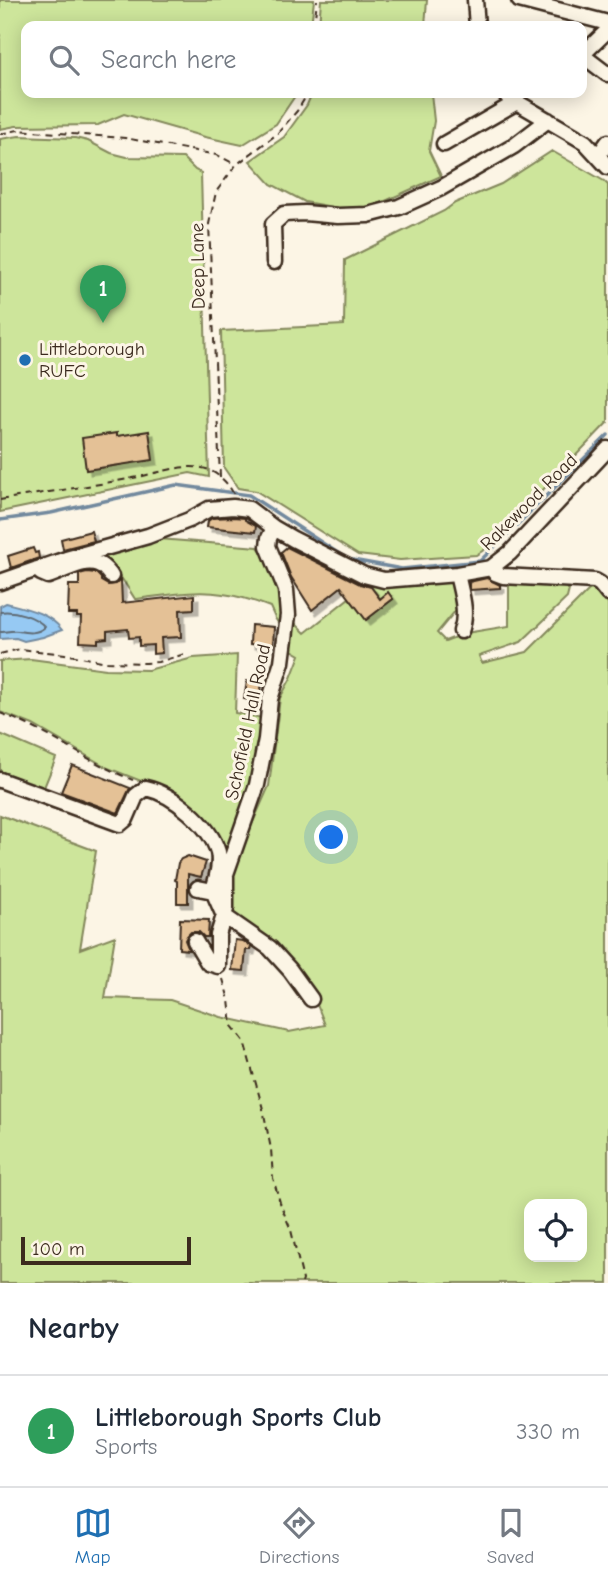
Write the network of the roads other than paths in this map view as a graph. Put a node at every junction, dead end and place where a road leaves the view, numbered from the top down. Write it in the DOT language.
graph roads {
  1 [pos="475,0"];
  2 [pos="519,0"];
  3 [pos="477,21"];
  4 [pos="608,23"];
  5 [pos="608,30"];
  6 [pos="587,50"];
  7 [pos="587,59"];
  8 [pos="608,73"];
  9 [pos="512,98"];
  10 [pos="517,102"];
  11 [pos="548,120"];
  12 [pos="608,142"];
  13 [pos="444,144"];
  14 [pos="603,162"];
  15 [pos="274,262"];
  16 [pos="608,449"];
  17 [pos="274,528"];
  18 [pos="491,568"];
  19 [pos="37,569"];
  20 [pos="457,574"];
  21 [pos="111,576"];
  22 [pos="0,582"];
  23 [pos="608,594"];
  24 [pos="461,631"];
  25 [pos="0,780"];
  26 [pos="224,916"];
  27 [pos="195,942"];
  28 [pos="311,999"];
  1 -- 3 [label="street"];
  2 -- 4 [label="street"];
  5 -- 6 [label="street"];
  7 -- 8 [label="street"];
  9 -- 10 [label="street"];
  10 -- 11 [label="street"];
  10 -- 13 [label="street"];
  11 -- 14 [label="street"];
  11 -- 15 [label="street"];
  12 -- 14 [label="street"];
  16 -- 18 [label="street, Rakewood Road"];
  17 -- 19 [label="street, Rakewood Road"];
  17 -- 20 [label="street, Rakewood Road"];
  17 -- 26 [label="street, Schofield Hall Road"];
  18 -- 20 [label="street, Rakewood Road"];
  18 -- 23 [label="street"];
  19 -- 21 [label="street"];
  19 -- 22 [label="street, Rakewood Road"];
  20 -- 24 [label="street"];
  25 -- 26 [label="street"];
  26 -- 27 [label="street, Schofield Hall Road"];
  26 -- 28 [label="street"];
}
